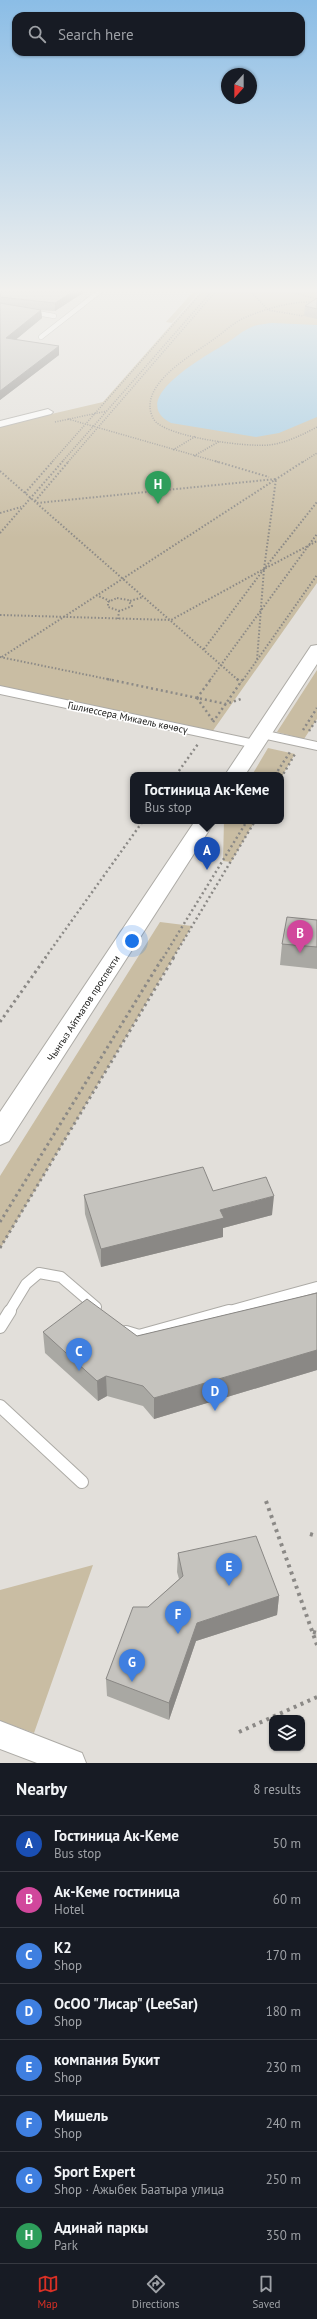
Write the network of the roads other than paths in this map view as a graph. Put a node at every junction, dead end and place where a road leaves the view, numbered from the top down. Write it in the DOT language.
graph roads {
  1 [pos="48,412"];
  2 [pos="0,424"];
  3 [pos="317,650"];
  4 [pos="1,692"];
  5 [pos="259,739"];
  6 [pos="317,746"];
  7 [pos="237,772"];
  8 [pos="203,824"];
  9 [pos="0,1134"];
  10 [pos="317,1287"];
  11 [pos="102,1312"];
  12 [pos="0,1327"];
  13 [pos="120,1327"];
  14 [pos="0,1406"];
  15 [pos="82,1482"];
  16 [pos="0,1735"];
  17 [pos="72,1763"];
  1 -- 2 [label="street"];
  3 -- 5 [label="main road"];
  4 -- 5 [label="street, Гшлиессера Микаель көчөсү"];
  5 -- 6 [label="street, Гшлиессера Микаель көчөсү"];
  5 -- 7 [label="main road"];
  8 -- 9 [label="main road, Чынгыз Айтматов проспекти"];
  10 -- 13 [label="lane"];
  11 -- 12 [label="lane"];
  14 -- 15 [label="lane"];
  16 -- 17 [label="street"];
}
